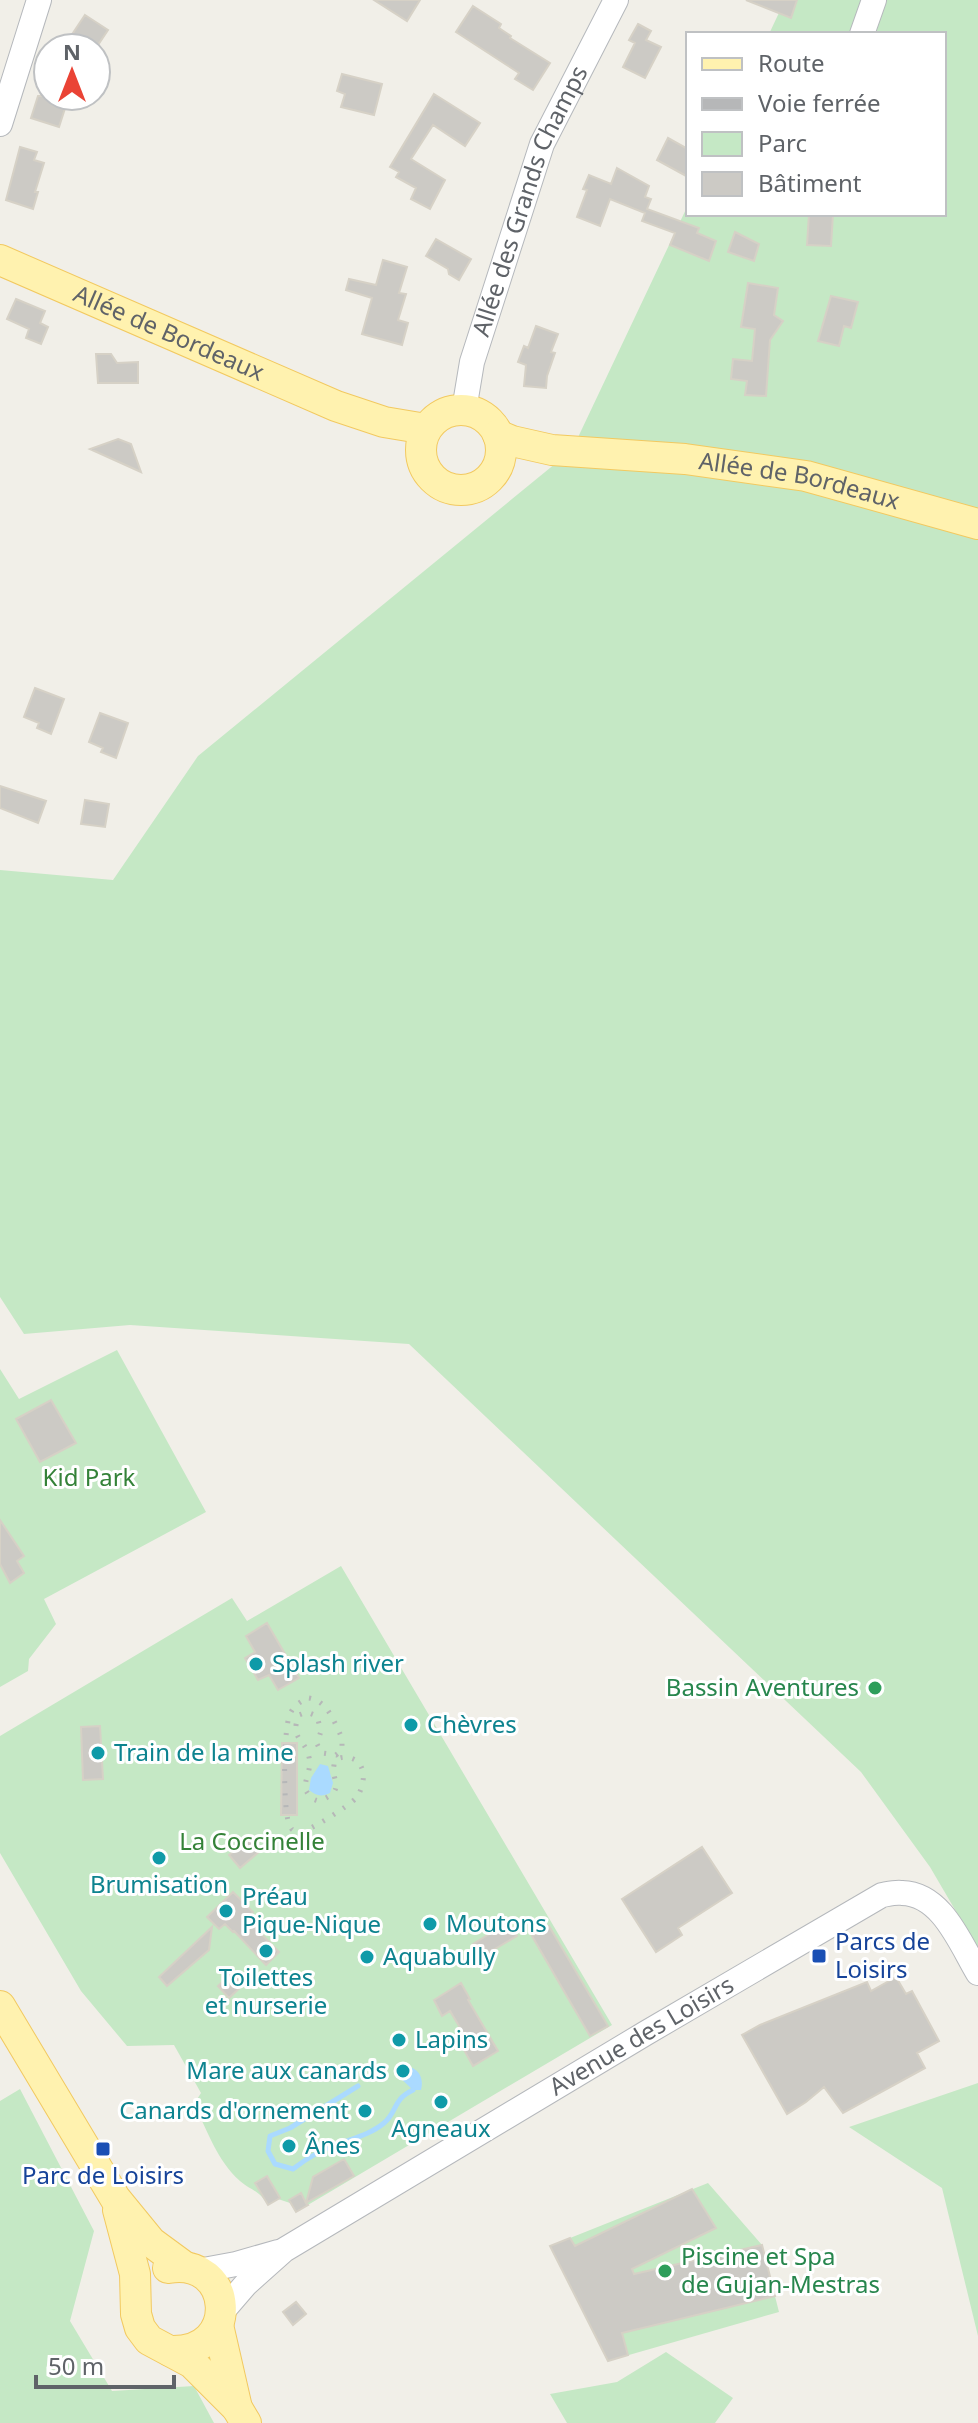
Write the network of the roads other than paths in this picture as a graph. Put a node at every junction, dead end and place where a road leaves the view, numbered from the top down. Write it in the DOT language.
graph roads {
  1 [pos="39,0"];
  2 [pos="616,0"];
  3 [pos="874,0"];
  4 [pos="863,32"];
  5 [pos="0,124"];
  6 [pos="0,260"];
  7 [pos="336,406"];
  8 [pos="464,410"];
  9 [pos="426,429"];
  10 [pos="498,435"];
  11 [pos="618,456"];
  12 [pos="422,461"];
  13 [pos="495,470"];
  14 [pos="978,524"];
  15 [pos="978,1973"];
  16 [pos="0,2006"];
  17 [pos="115,2198"];
  18 [pos="284,2250"];
  19 [pos="191,2269"];
  20 [pos="137,2299"];
  21 [pos="220,2319"];
  22 [pos="170,2351"];
  23 [pos="242,2415"];
  1 -- 5 [label="street"];
  2 -- 8 [label="street, Allée des Grands Champs"];
  3 -- 4 [label="street"];
  6 -- 7 [label="main road, Allée de Bordeaux"];
  7 -- 9 [label="main road, Allée de Bordeaux"];
  7 -- 12 [label="main road, Allée de Bordeaux"];
  8 -- 9 [label="main road"];
  8 -- 10 [label="main road"];
  9 -- 12 [label="main road"];
  10 -- 11 [label="main road, Allée de Bordeaux"];
  10 -- 13 [label="main road"];
  11 -- 13 [label="main road, Allée de Bordeaux"];
  11 -- 14 [label="main road, Allée de Bordeaux"];
  12 -- 13 [label="main road"];
  15 -- 18 [label="street, Avenue des Loisirs"];
  16 -- 17 [label="main road"];
  17 -- 19 [label="main road"];
  17 -- 20 [label="main road"];
  18 -- 19 [label="street, Avenue des Loisirs"];
  18 -- 21 [label="street, Avenue des Loisirs"];
  19 -- 20 [label="main road"];
  19 -- 21 [label="main road"];
  20 -- 22 [label="main road"];
  21 -- 22 [label="main road"];
  21 -- 23 [label="main road"];
  22 -- 23 [label="main road"];
}
